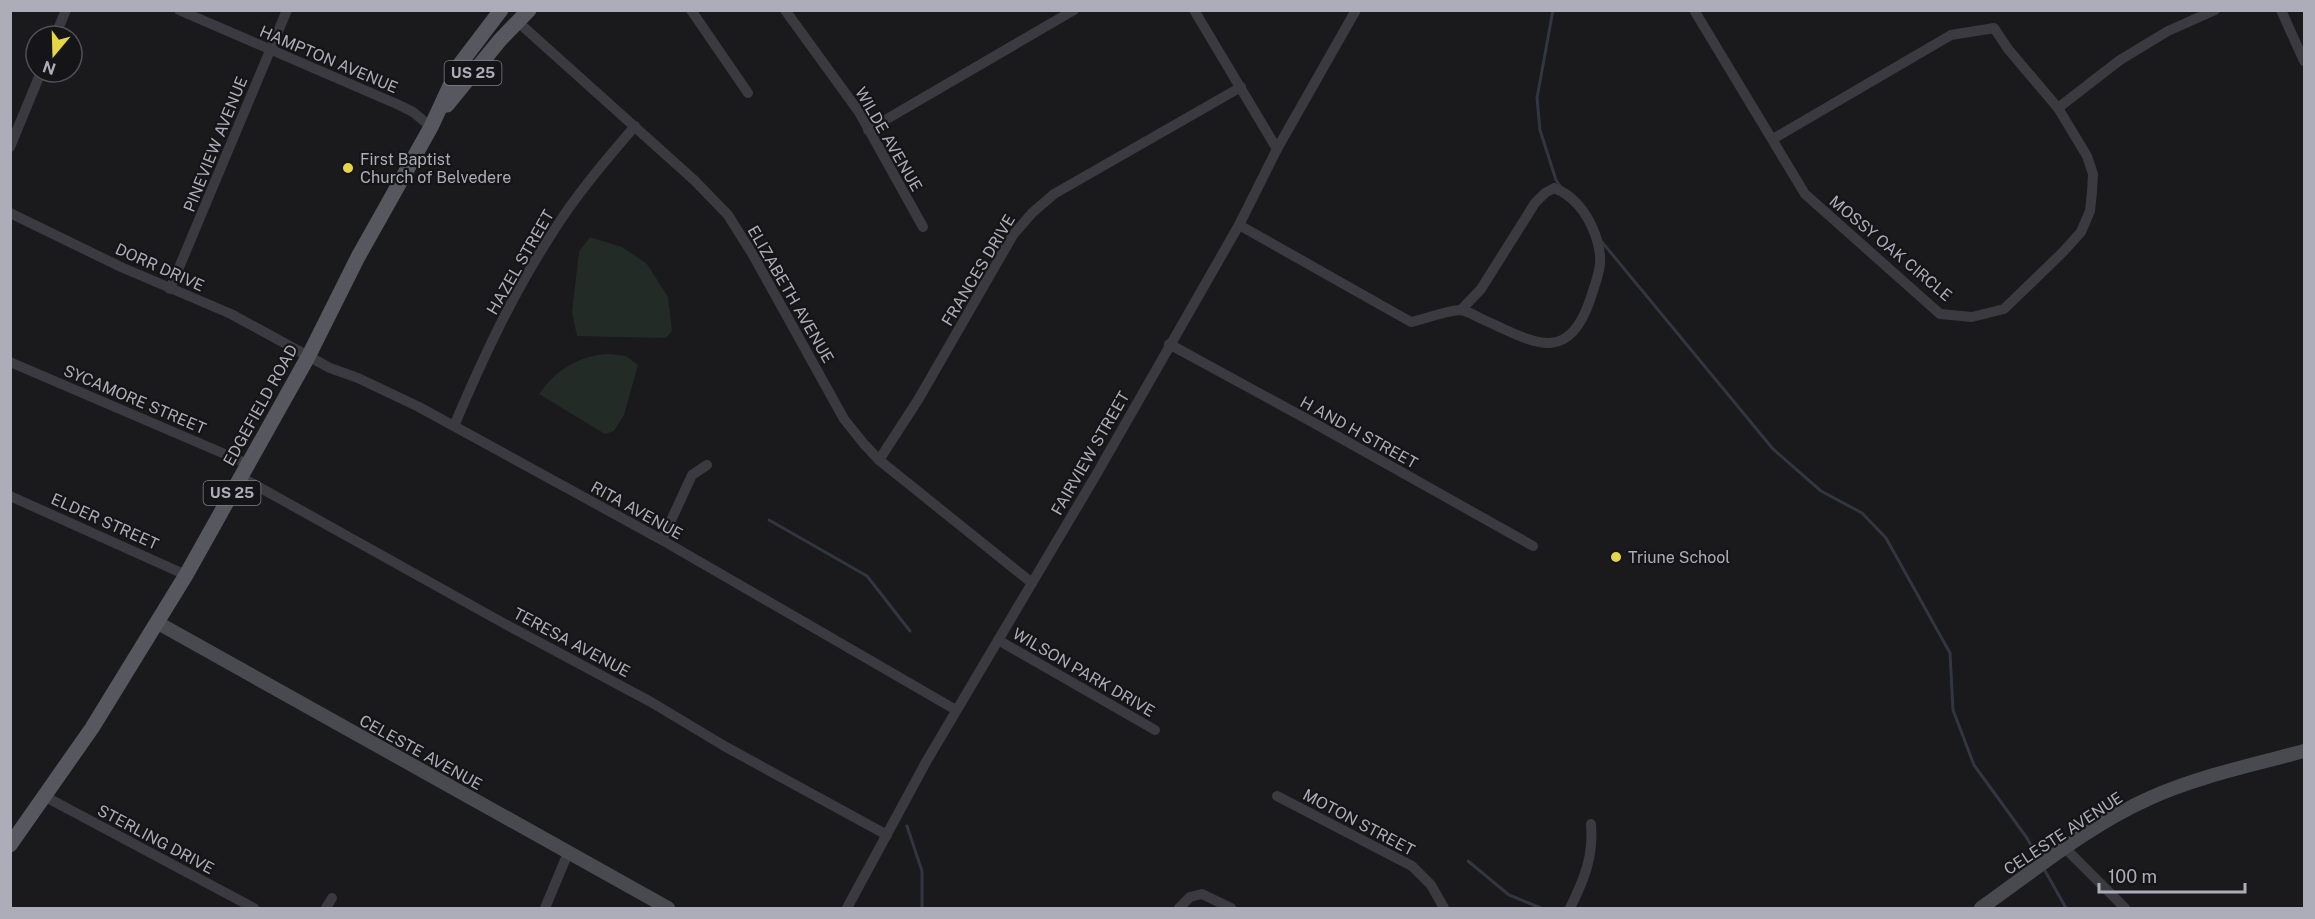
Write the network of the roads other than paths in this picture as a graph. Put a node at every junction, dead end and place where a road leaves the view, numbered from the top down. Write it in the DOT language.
graph roads {
  1 [pos="179,10"];
  2 [pos="287,10"];
  3 [pos="691,10"];
  4 [pos="785,10"];
  5 [pos="1074,10"];
  6 [pos="1194,10"];
  7 [pos="1356,10"];
  8 [pos="1694,10"];
  9 [pos="2215,10"];
  10 [pos="2281,10"];
  11 [pos="509,13"];
  12 [pos="270,50"];
  13 [pos="2304,61"];
  14 [pos="36,84"];
  15 [pos="1241,87"];
  16 [pos="748,93"];
  17 [pos="2058,108"];
  18 [pos="635,126"];
  19 [pos="431,127"];
  20 [pos="868,129"];
  21 [pos="1773,139"];
  22 [pos="10,147"];
  23 [pos="1277,149"];
  24 [pos="10,213"];
  25 [pos="1239,225"];
  26 [pos="923,227"];
  27 [pos="170,289"];
  28 [pos="1461,310"];
  29 [pos="1169,344"];
  30 [pos="303,353"];
  31 [pos="10,362"];
  32 [pos="454,426"];
  33 [pos="879,460"];
  34 [pos="707,465"];
  35 [pos="245,470"];
  36 [pos="10,496"];
  37 [pos="662,540"];
  38 [pos="1533,546"];
  39 [pos="186,575"];
  40 [pos="1032,583"];
  41 [pos="158,623"];
  42 [pos="998,640"];
  43 [pos="956,710"];
  44 [pos="1155,730"];
  45 [pos="2304,751"];
  46 [pos="44,796"];
  47 [pos="1277,796"];
  48 [pos="1591,824"];
  49 [pos="887,835"];
  50 [pos="10,845"];
  51 [pos="2066,849"];
  52 [pos="568,853"];
  53 [pos="332,898"];
  54 [pos="254,909"];
  55 [pos="326,909"];
  56 [pos="545,909"];
  57 [pos="668,909"];
  58 [pos="848,909"];
  59 [pos="1179,909"];
  60 [pos="1231,909"];
  61 [pos="1444,909"];
  62 [pos="1570,909"];
  63 [pos="1981,909"];
  64 [pos="2126,909"];
  1 -- 12 [label="street, HAMPTON AVENUE"];
  2 -- 12 [label="street, PINEVIEW AVENUE"];
  3 -- 16 [label="street"];
  4 -- 20 [label="street, WILDE AVENUE"];
  5 -- 20 [label="street"];
  6 -- 15 [label="street"];
  7 -- 23 [label="street, FAIRVIEW STREET"];
  8 -- 21 [label="street, MOSSY OAK CIRCLE"];
  9 -- 17 [label="street"];
  10 -- 13 [label="street"];
  11 -- 18 [label="street, ELIZABETH AVENUE"];
  11 -- 19 [label="main road, EDGEFIELD ROAD / US 25"];
  11 -- 19 [label="main road, EDGEFIELD ROAD / US 25"];
  12 -- 19 [label="street, HAMPTON AVENUE"];
  12 -- 27 [label="street, PINEVIEW AVENUE"];
  14 -- 22 [label="street"];
  15 -- 23 [label="street"];
  15 -- 33 [label="street, FRANCES DRIVE"];
  17 -- 21 [label="street, MOSSY OAK CIRCLE"];
  17 -- 21 [label="street, MOSSY OAK CIRCLE"];
  18 -- 32 [label="street, HAZEL STREET"];
  18 -- 33 [label="street, ELIZABETH AVENUE"];
  19 -- 30 [label="main road, EDGEFIELD ROAD / US 25"];
  20 -- 26 [label="street, WILDE AVENUE"];
  23 -- 25 [label="street, FAIRVIEW STREET"];
  24 -- 27 [label="street, DORR DRIVE"];
  25 -- 28 [label="street"];
  25 -- 29 [label="street, FAIRVIEW STREET"];
  27 -- 30 [label="street, DORR DRIVE"];
  28 -- 28 [label="street"];
  29 -- 38 [label="street, H AND H STREET"];
  29 -- 40 [label="street, FAIRVIEW STREET"];
  30 -- 32 [label="street, RITA AVENUE"];
  30 -- 35 [label="main road, EDGEFIELD ROAD / US 25"];
  31 -- 35 [label="street, SYCAMORE STREET"];
  32 -- 37 [label="street, RITA AVENUE"];
  33 -- 40 [label="street, ELIZABETH AVENUE"];
  34 -- 37 [label="street"];
  35 -- 39 [label="main road, EDGEFIELD ROAD / US 25"];
  35 -- 49 [label="street, TERESA AVENUE"];
  36 -- 39 [label="street, ELDER STREET"];
  37 -- 43 [label="street, RITA AVENUE"];
  39 -- 41 [label="main road, EDGEFIELD ROAD / US 25"];
  40 -- 42 [label="street, FAIRVIEW STREET"];
  41 -- 46 [label="main road, EDGEFIELD ROAD / US 25"];
  41 -- 52 [label="street, CELESTE AVENUE"];
  42 -- 43 [label="street, FAIRVIEW STREET"];
  42 -- 44 [label="street, WILSON PARK DRIVE"];
  43 -- 49 [label="street, FAIRVIEW STREET"];
  45 -- 51 [label="street, CELESTE AVENUE"];
  46 -- 50 [label="main road, EDGEFIELD ROAD / US 25"];
  46 -- 54 [label="street, STERLING DRIVE"];
  47 -- 61 [label="street, MOTON STREET"];
  48 -- 62 [label="street"];
  49 -- 58 [label="street, FAIRVIEW STREET"];
  51 -- 63 [label="street, CELESTE AVENUE"];
  51 -- 64 [label="street"];
  52 -- 56 [label="street"];
  52 -- 57 [label="street, CELESTE AVENUE"];
  53 -- 55 [label="street"];
  59 -- 60 [label="street"];
}
